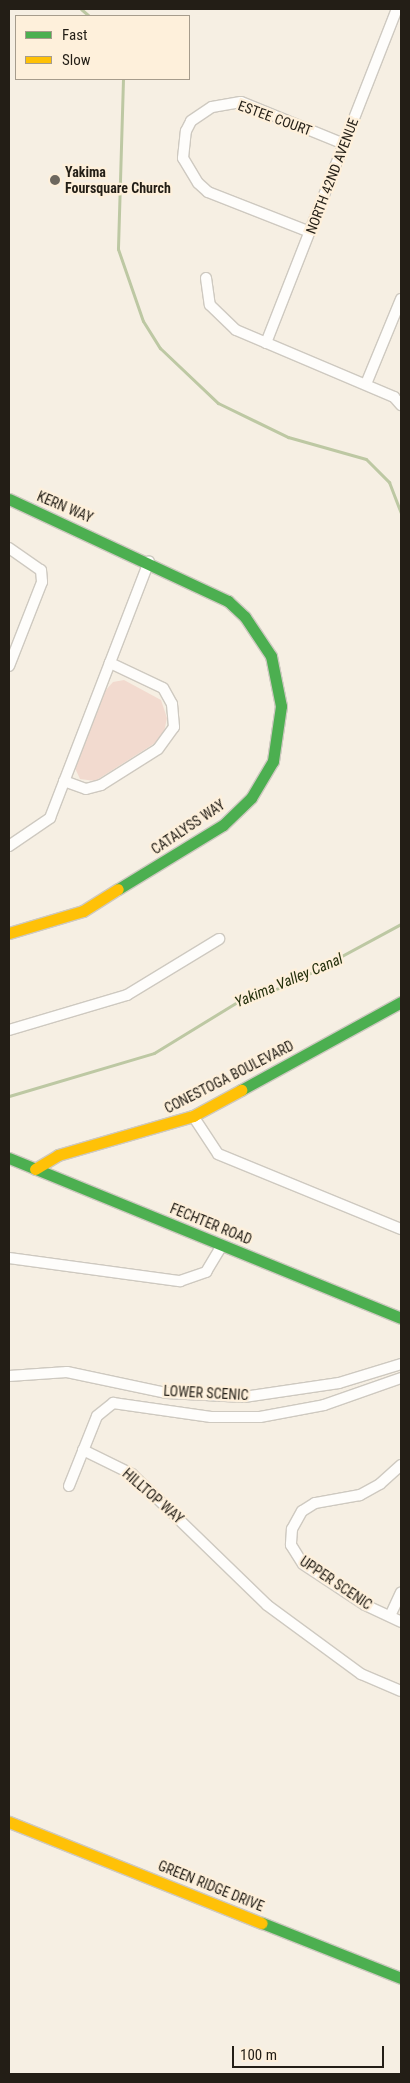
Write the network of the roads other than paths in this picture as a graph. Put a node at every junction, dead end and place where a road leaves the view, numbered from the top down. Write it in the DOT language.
graph roads {
  1 [pos="397,9"];
  2 [pos="344,144"];
  3 [pos="310,232"];
  4 [pos="206,278"];
  5 [pos="401,299"];
  6 [pos="266,343"];
  7 [pos="366,384"];
  8 [pos="401,405"];
  9 [pos="9,499"];
  10 [pos="110,542"];
  11 [pos="9,548"];
  12 [pos="149,561"];
  13 [pos="110,663"];
  14 [pos="9,666"];
  15 [pos="64,781"];
  16 [pos="9,846"];
  17 [pos="9,933"];
  18 [pos="219,940"];
  19 [pos="401,1002"];
  20 [pos="9,1030"];
  21 [pos="193,1116"];
  22 [pos="9,1158"];
  23 [pos="35,1169"];
  24 [pos="401,1228"];
  25 [pos="222,1245"];
  26 [pos="9,1258"];
  27 [pos="401,1318"];
  28 [pos="401,1364"];
  29 [pos="9,1376"];
  30 [pos="401,1378"];
  31 [pos="83,1450"];
  32 [pos="401,1465"];
  33 [pos="68,1486"];
  34 [pos="401,1592"];
  35 [pos="390,1616"];
  36 [pos="401,1622"];
  37 [pos="401,1691"];
  38 [pos="9,1822"];
  39 [pos="401,1978"];
  1 -- 2 [label="street, NORTH 42ND AVENUE"];
  2 -- 3 [label="street, NORTH 42ND AVENUE"];
  2 -- 3 [label="street, ESTEE COURT"];
  3 -- 6 [label="street, NORTH 42ND AVENUE"];
  4 -- 6 [label="street"];
  5 -- 7 [label="street"];
  6 -- 7 [label="street"];
  7 -- 8 [label="street"];
  9 -- 10 [label="street, KERN WAY"];
  10 -- 12 [label="street, CATALYSS WAY"];
  11 -- 14 [label="street"];
  12 -- 13 [label="street"];
  12 -- 17 [label="street, CATALYSS WAY"];
  13 -- 15 [label="street"];
  13 -- 15 [label="street"];
  15 -- 16 [label="street"];
  18 -- 20 [label="street"];
  19 -- 21 [label="street, CONESTOGA BOULEVARD"];
  21 -- 23 [label="street, CONESTOGA BOULEVARD"];
  21 -- 24 [label="street"];
  22 -- 23 [label="street, FECHTER ROAD"];
  23 -- 25 [label="street, FECHTER ROAD"];
  25 -- 26 [label="street"];
  25 -- 27 [label="street, FECHTER ROAD"];
  28 -- 29 [label="street, LOWER SCENIC"];
  30 -- 31 [label="street"];
  31 -- 33 [label="street"];
  31 -- 37 [label="street, HILLTOP WAY"];
  32 -- 35 [label="street, UPPER SCENIC"];
  34 -- 35 [label="street, UPPER SCENIC"];
  35 -- 36 [label="street"];
  38 -- 39 [label="street, GREEN RIDGE DRIVE"];
}
